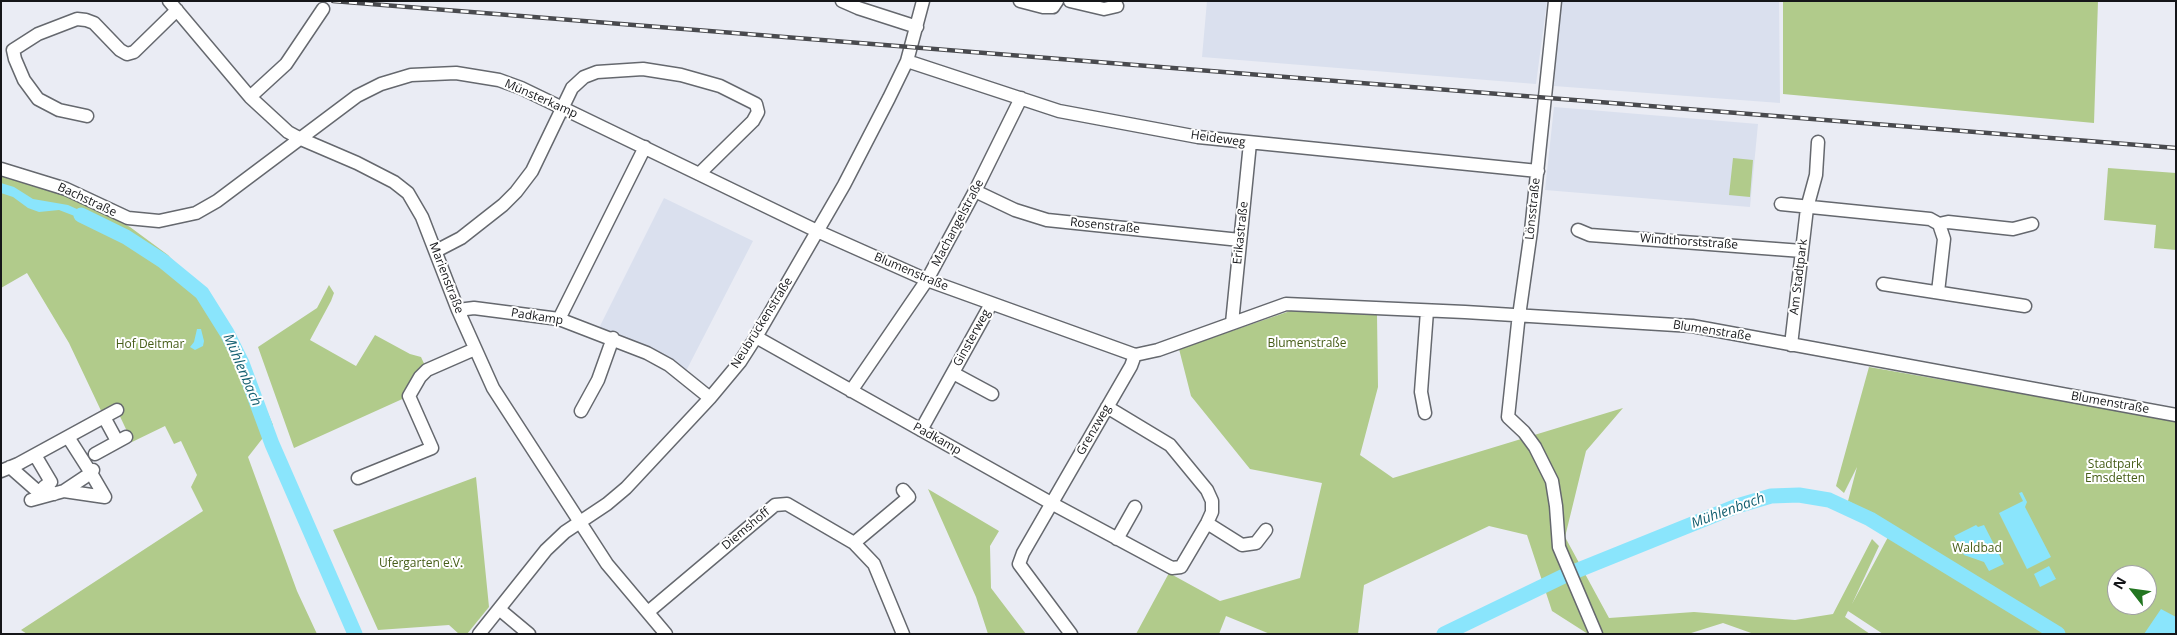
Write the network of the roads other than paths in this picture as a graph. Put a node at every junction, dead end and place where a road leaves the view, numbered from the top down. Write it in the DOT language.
graph roads {
  1 [pos="842,1"];
  2 [pos="923,1"];
  3 [pos="1020,1"];
  4 [pos="1057,1"];
  5 [pos="1070,1"];
  6 [pos="1555,1"];
  7 [pos="173,6"];
  8 [pos="1117,6"];
  9 [pos="323,9"];
  10 [pos="917,27"];
  11 [pos="907,61"];
  12 [pos="250,97"];
  13 [pos="1021,98"];
  14 [pos="562,108"];
  15 [pos="87,116"];
  16 [pos="301,139"];
  17 [pos="1818,142"];
  18 [pos="1250,143"];
  19 [pos="645,147"];
  20 [pos="1,169"];
  21 [pos="1538,171"];
  22 [pos="699,174"];
  23 [pos="975,191"];
  24 [pos="1781,204"];
  25 [pos="1807,208"];
  26 [pos="1939,224"];
  27 [pos="2032,224"];
  28 [pos="1578,230"];
  29 [pos="817,232"];
  30 [pos="1240,240"];
  31 [pos="436,251"];
  32 [pos="1802,251"];
  33 [pos="927,280"];
  34 [pos="1883,284"];
  35 [pos="1938,292"];
  36 [pos="991,304"];
  37 [pos="2025,306"];
  38 [pos="458,310"];
  39 [pos="1427,311"];
  40 [pos="1520,316"];
  41 [pos="558,318"];
  42 [pos="1232,323"];
  43 [pos="756,337"];
  44 [pos="613,338"];
  45 [pos="1791,345"];
  46 [pos="475,349"];
  47 [pos="1135,355"];
  48 [pos="953,373"];
  49 [pos="852,391"];
  50 [pos="992,394"];
  51 [pos="710,398"];
  52 [pos="1107,407"];
  53 [pos="117,410"];
  54 [pos="581,411"];
  55 [pos="1425,413"];
  56 [pos="2176,415"];
  57 [pos="104,417"];
  58 [pos="920,430"];
  59 [pos="68,437"];
  60 [pos="96,454"];
  61 [pos="34,456"];
  62 [pos="5,469"];
  63 [pos="90,473"];
  64 [pos="358,478"];
  65 [pos="903,490"];
  66 [pos="59,492"];
  67 [pos="1051,504"];
  68 [pos="1135,507"];
  69 [pos="580,523"];
  70 [pos="1207,523"];
  71 [pos="1266,530"];
  72 [pos="1118,539"];
  73 [pos="854,543"];
  74 [pos="499,609"];
  75 [pos="648,612"];
  76 [pos="479,634"];
  77 [pos="529,634"];
  78 [pos="666,634"];
  79 [pos="903,634"];
  80 [pos="1071,634"];
  81 [pos="1596,634"];
  1 -- 10 [label="street"];
  2 -- 10 [label="street, Neubrückenstraße"];
  3 -- 4 [label="street"];
  5 -- 8 [label="street"];
  6 -- 21 [label="street, Lönsstraße"];
  7 -- 12 [label="street, Marienstraße"];
  7 -- 15 [label="street"];
  9 -- 12 [label="street"];
  10 -- 11 [label="street, Neubrückenstraße"];
  11 -- 13 [label="street, Heideweg"];
  11 -- 29 [label="street, Neubrückenstraße"];
  12 -- 16 [label="street, Marienstraße"];
  13 -- 18 [label="street, Heideweg"];
  13 -- 23 [label="street, Machangelstraße"];
  14 -- 16 [label="street, Münsterkamp"];
  14 -- 19 [label="street, Münsterkamp"];
  14 -- 22 [label="street"];
  14 -- 31 [label="street"];
  16 -- 20 [label="street, Bachstraße"];
  16 -- 31 [label="street, Marienstraße"];
  17 -- 25 [label="street, Am Stadtpark"];
  18 -- 21 [label="street, Heideweg"];
  18 -- 30 [label="street, Erikastraße"];
  19 -- 22 [label="street, Blumenstraße"];
  19 -- 41 [label="street"];
  21 -- 40 [label="street, Lönsstraße"];
  22 -- 29 [label="street, Blumenstraße"];
  23 -- 30 [label="street, Rosenstraße"];
  23 -- 33 [label="street, Machangelstraße"];
  24 -- 25 [label="street"];
  25 -- 26 [label="street"];
  25 -- 32 [label="street, Am Stadtpark"];
  26 -- 27 [label="street"];
  26 -- 35 [label="street"];
  28 -- 32 [label="street, Windthorststraße"];
  29 -- 33 [label="street, Blumenstraße"];
  29 -- 43 [label="street, Neubrückenstraße"];
  30 -- 42 [label="street, Erikastraße"];
  31 -- 38 [label="street, Marienstraße"];
  32 -- 45 [label="street, Am Stadtpark"];
  33 -- 36 [label="street, Blumenstraße"];
  33 -- 49 [label="street, Machangelstraße"];
  34 -- 35 [label="street"];
  35 -- 37 [label="street"];
  36 -- 47 [label="street, Blumenstraße"];
  36 -- 48 [label="street, Ginsterweg"];
  38 -- 41 [label="street, Padkamp"];
  38 -- 46 [label="street, Marienstraße"];
  39 -- 40 [label="street, Blumenstraße"];
  39 -- 42 [label="street, Blumenstraße"];
  39 -- 55 [label="street"];
  40 -- 45 [label="street, Blumenstraße"];
  40 -- 81 [label="street, Lönsstraße"];
  41 -- 44 [label="street, Padkamp"];
  42 -- 47 [label="street, Blumenstraße"];
  43 -- 49 [label="street, Padkamp"];
  43 -- 51 [label="street, Neubrückenstraße"];
  44 -- 51 [label="street, Padkamp"];
  44 -- 54 [label="street"];
  45 -- 56 [label="street, Blumenstraße"];
  46 -- 64 [label="street"];
  46 -- 69 [label="street, Marienstraße"];
  47 -- 52 [label="street, Grenzweg"];
  48 -- 50 [label="street, Ginsterweg"];
  48 -- 58 [label="street, Ginsterweg"];
  49 -- 58 [label="street, Padkamp"];
  51 -- 69 [label="street, Neubrückenstraße"];
  52 -- 67 [label="street, Grenzweg"];
  52 -- 70 [label="street"];
  53 -- 57 [label="street"];
  57 -- 59 [label="street"];
  57 -- 60 [label="street"];
  58 -- 67 [label="street, Padkamp"];
  59 -- 61 [label="street"];
  59 -- 63 [label="street"];
  61 -- 62 [label="street"];
  61 -- 66 [label="street"];
  62 -- 66 [label="street"];
  63 -- 66 [label="street"];
  63 -- 66 [label="street"];
  65 -- 73 [label="street"];
  67 -- 72 [label="street, Padkamp"];
  67 -- 80 [label="street, Grenzweg"];
  68 -- 72 [label="street"];
  69 -- 74 [label="street, Neubrückenstraße"];
  69 -- 75 [label="street"];
  70 -- 71 [label="street"];
  70 -- 72 [label="street, Padkamp"];
  73 -- 75 [label="street, Diemshoff"];
  73 -- 79 [label="street, Diemshoff"];
  74 -- 76 [label="street, Neubrückenstraße"];
  74 -- 77 [label="street"];
  75 -- 78 [label="street"];
}
